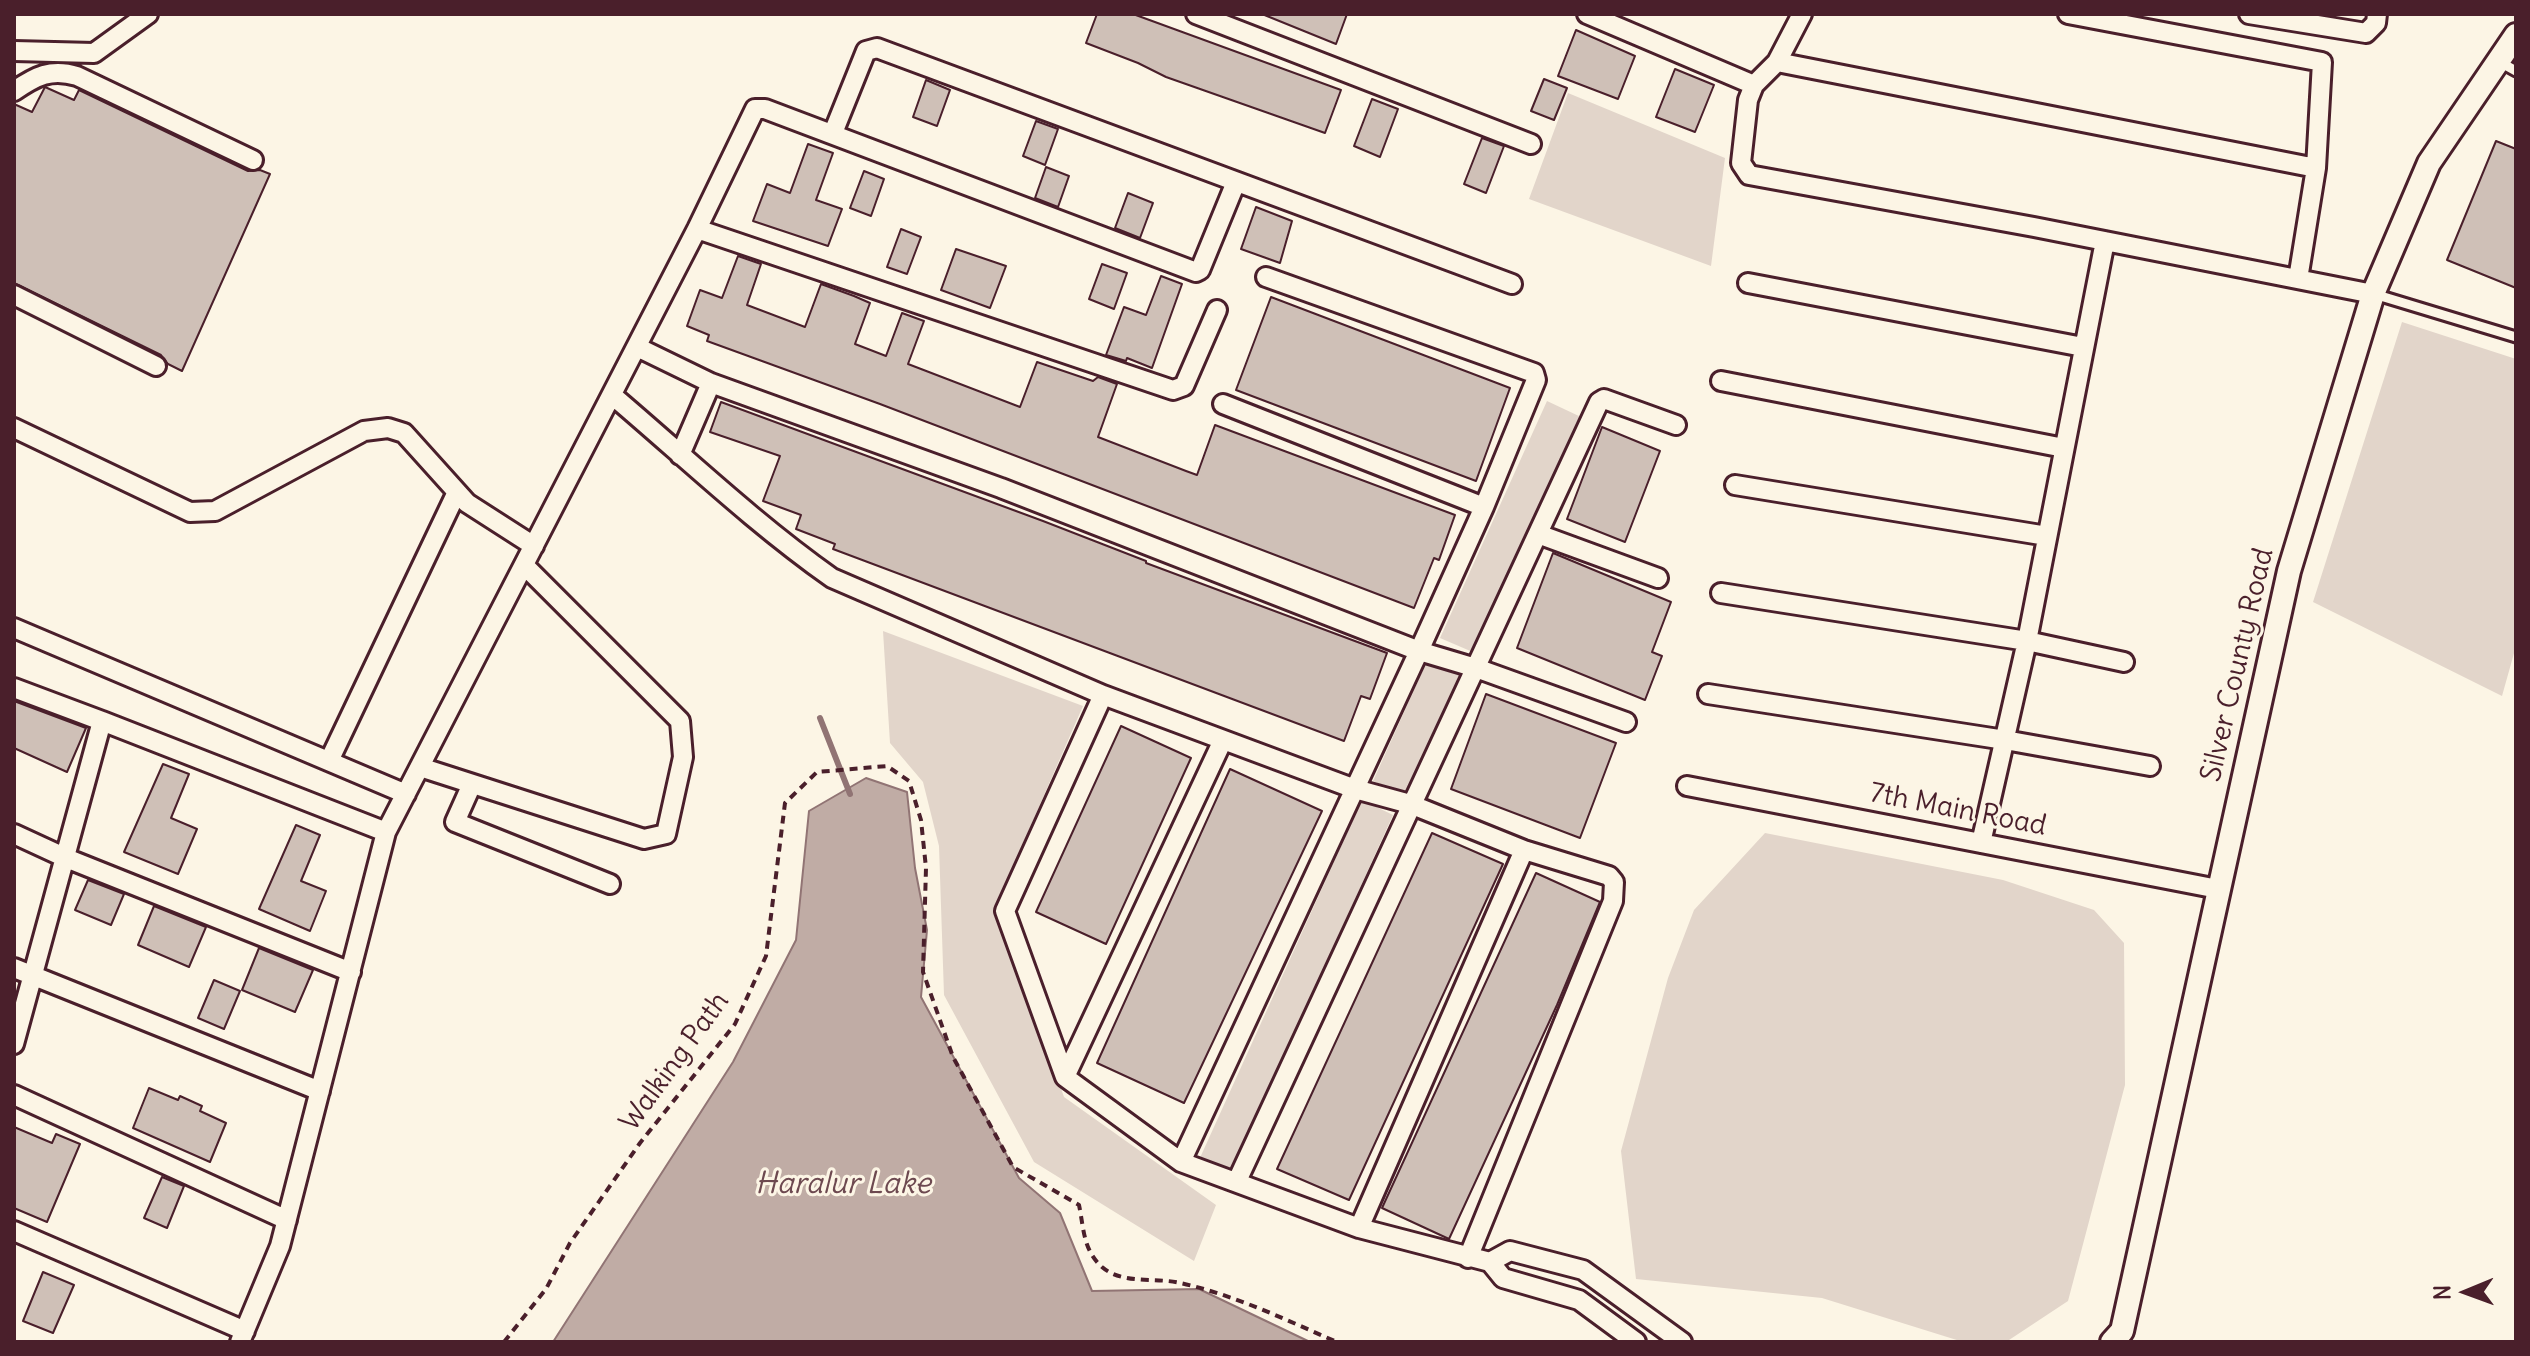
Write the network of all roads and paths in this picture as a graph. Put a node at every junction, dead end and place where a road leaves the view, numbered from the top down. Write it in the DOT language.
graph roads {
  1 [pos="148,14"];
  2 [pos="1196,14"];
  3 [pos="1587,14"];
  4 [pos="1802,14"];
  5 [pos="2068,14"];
  6 [pos="2249,14"];
  7 [pos="2377,14"];
  8 [pos="2516,35"];
  9 [pos="14,51"];
  10 [pos="1777,62"];
  11 [pos="2507,66"];
  12 [pos="1754,85"];
  13 [pos="14,91"];
  14 [pos="833,133"];
  15 [pos="1531,144"];
  16 [pos="253,160"];
  17 [pos="2316,168"];
  18 [pos="1236,182"];
  19 [pos="697,229"];
  20 [pos="2105,241"];
  21 [pos="1266,277"];
  22 [pos="2298,279"];
  23 [pos="1748,283"];
  24 [pos="1512,284"];
  25 [pos="2373,294"];
  26 [pos="14,295"];
  27 [pos="1217,310"];
  28 [pos="2516,337"];
  29 [pos="637,347"];
  30 [pos="2083,347"];
  31 [pos="156,366"];
  32 [pos="1721,381"];
  33 [pos="711,383"];
  34 [pos="612,395"];
  35 [pos="1223,404"];
  36 [pos="1676,425"];
  37 [pos="14,428"];
  38 [pos="2064,448"];
  39 [pos="680,455"];
  40 [pos="1735,485"];
  41 [pos="456,494"];
  42 [pos="1484,507"];
  43 [pos="1538,534"];
  44 [pos="2047,536"];
  45 [pos="534,546"];
  46 [pos="524,565"];
  47 [pos="1658,578"];
  48 [pos="1721,593"];
  49 [pos="14,628"];
  50 [pos="2027,641"];
  51 [pos="1419,651"];
  52 [pos="2124,662"];
  53 [pos="1476,668"];
  54 [pos="14,688"];
  55 [pos="1708,694"];
  56 [pos="1103,695"];
  57 [pos="102,721"];
  58 [pos="1626,722"];
  59 [pos="1223,740"];
  60 [pos="2005,740"];
  61 [pos="329,761"];
  62 [pos="2150,766"];
  63 [pos="420,767"];
  64 [pos="472,784"];
  65 [pos="1687,786"];
  66 [pos="1355,789"];
  67 [pos="406,794"];
  68 [pos="1410,804"];
  69 [pos="386,832"];
  70 [pos="14,834"];
  71 [pos="1981,843"];
  72 [pos="1524,850"];
  73 [pos="66,858"];
  74 [pos="610,884"];
  75 [pos="2218,889"];
  76 [pos="14,968"];
  77 [pos="351,972"];
  78 [pos="32,976"];
  79 [pos="14,1044"];
  80 [pos="1065,1077"];
  81 [pos="320,1091"];
  82 [pos="14,1095"];
  83 [pos="1181,1162"];
  84 [pos="1237,1181"];
  85 [pos="287,1220"];
  86 [pos="1359,1228"];
  87 [pos="14,1231"];
  88 [pos="1468,1258"];
  89 [pos="1490,1262"];
  90 [pos="242,1336"];
  91 [pos="504,1342"];
  92 [pos="1337,1342"];
  93 [pos="1636,1342"];
  94 [pos="1682,1342"];
  95 [pos="2112,1342"];
  1 -- 9 [label="street"];
  2 -- 15 [label="street"];
  3 -- 12 [label="street"];
  4 -- 10 [label="street"];
  5 -- 17 [label="street"];
  6 -- 7 [label="street"];
  8 -- 11 [label="street, Silver County Road"];
  10 -- 12 [label="street"];
  10 -- 17 [label="street"];
  11 -- 25 [label="street, Silver County Road"];
  12 -- 20 [label="street"];
  13 -- 16 [label="street"];
  14 -- 18 [label="street"];
  14 -- 18 [label="street"];
  14 -- 19 [label="street"];
  17 -- 22 [label="street"];
  18 -- 24 [label="street"];
  19 -- 27 [label="street"];
  19 -- 29 [label="street"];
  20 -- 22 [label="street"];
  20 -- 30 [label="street"];
  21 -- 42 [label="street"];
  22 -- 25 [label="street"];
  23 -- 30 [label="street"];
  25 -- 28 [label="lane"];
  25 -- 75 [label="street, Silver County Road"];
  26 -- 31 [label="street"];
  29 -- 33 [label="street"];
  29 -- 34 [label="street"];
  30 -- 38 [label="street"];
  32 -- 38 [label="street"];
  33 -- 39 [label="street"];
  33 -- 51 [label="street"];
  34 -- 39 [label="street"];
  34 -- 45 [label="street"];
  35 -- 42 [label="street"];
  36 -- 43 [label="street"];
  37 -- 41 [label="street"];
  38 -- 44 [label="street"];
  39 -- 56 [label="street"];
  40 -- 44 [label="street"];
  41 -- 45 [label="street"];
  41 -- 61 [label="street"];
  42 -- 51 [label="street"];
  43 -- 47 [label="street"];
  43 -- 53 [label="street"];
  44 -- 50 [label="street"];
  45 -- 46 [label="street"];
  46 -- 63 [label="street"];
  46 -- 64 [label="street"];
  48 -- 50 [label="street"];
  49 -- 61 [label="street"];
  50 -- 52 [label="street"];
  50 -- 60 [label="street"];
  51 -- 53 [label="street"];
  51 -- 66 [label="street"];
  53 -- 58 [label="street"];
  53 -- 68 [label="street"];
  54 -- 57 [label="street"];
  55 -- 60 [label="street"];
  56 -- 59 [label="street"];
  56 -- 80 [label="street"];
  57 -- 69 [label="street"];
  57 -- 73 [label="street"];
  59 -- 66 [label="street"];
  59 -- 80 [label="street"];
  60 -- 62 [label="street"];
  60 -- 71 [label="street"];
  61 -- 67 [label="street"];
  63 -- 64 [label="street"];
  63 -- 67 [label="street"];
  64 -- 74 [label="street"];
  65 -- 71 [label="street, 7th Main Road"];
  66 -- 68 [label="street"];
  66 -- 83 [label="street"];
  67 -- 69 [label="street"];
  68 -- 72 [label="street"];
  68 -- 84 [label="street"];
  69 -- 77 [label="street"];
  70 -- 73 [label="street"];
  71 -- 75 [label="street, 7th Main Road"];
  72 -- 86 [label="street"];
  72 -- 88 [label="street"];
  73 -- 77 [label="street"];
  73 -- 78 [label="street"];
  75 -- 95 [label="street, Silver County Road"];
  76 -- 78 [label="street"];
  77 -- 81 [label="street"];
  78 -- 79 [label="street"];
  78 -- 81 [label="street"];
  80 -- 83 [label="street"];
  81 -- 85 [label="street"];
  82 -- 85 [label="street"];
  83 -- 84 [label="street"];
  84 -- 86 [label="street"];
  85 -- 90 [label="street"];
  86 -- 88 [label="street"];
  87 -- 90 [label="street"];
  88 -- 89 [label="street"];
  89 -- 93 [label="street"];
  89 -- 94 [label="street"];
  91 -- 92 [label="path, Walking Path"];
}
